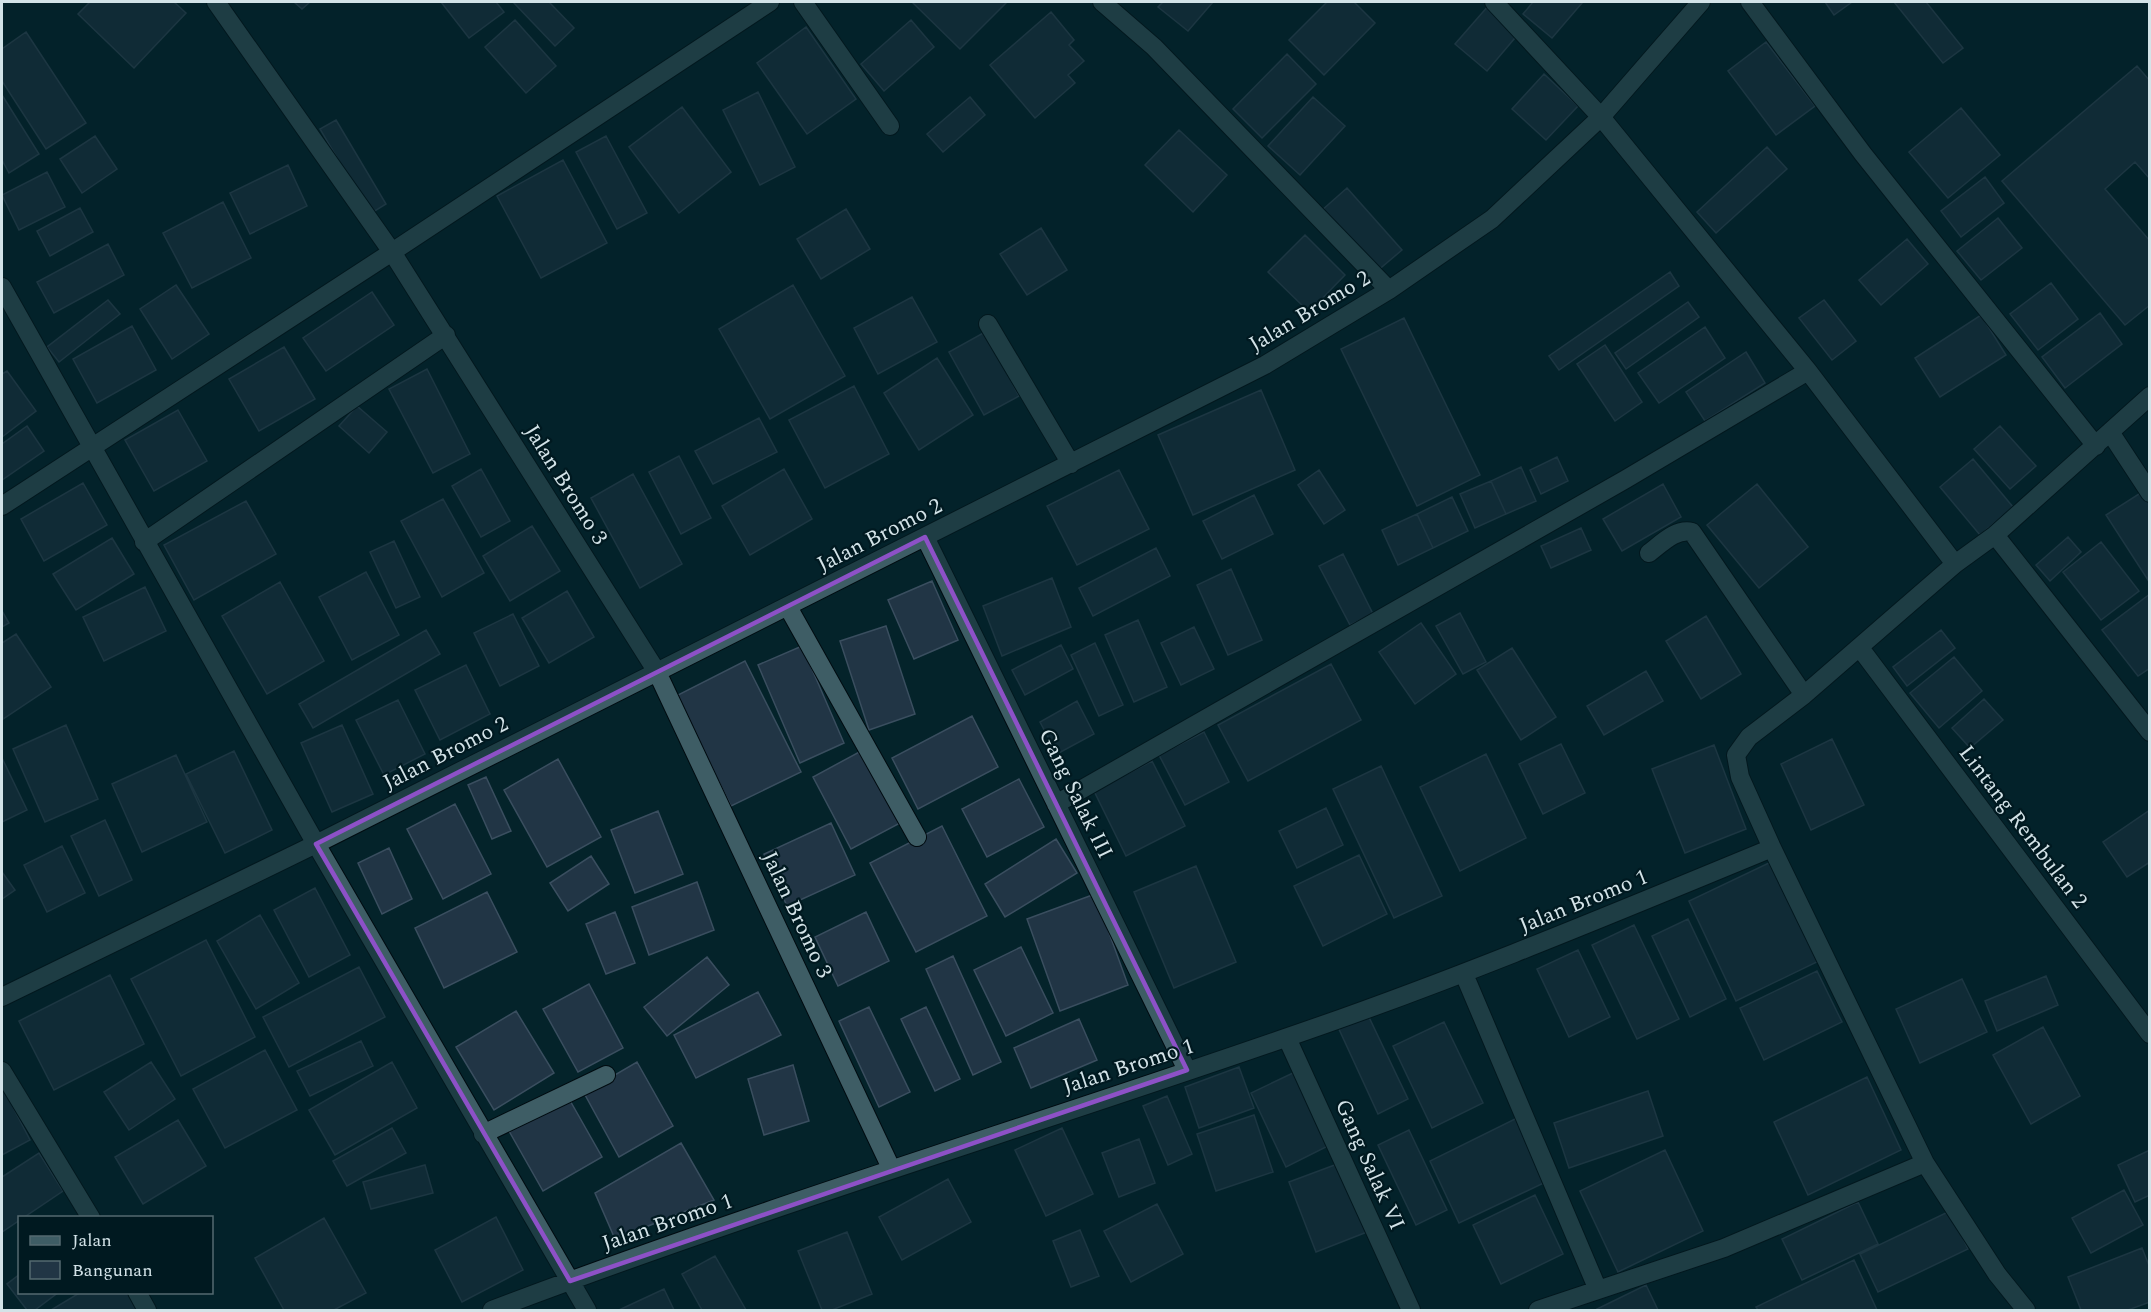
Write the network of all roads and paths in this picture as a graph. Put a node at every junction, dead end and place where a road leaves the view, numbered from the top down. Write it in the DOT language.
graph roads {
  1 [pos="216,2"];
  2 [pos="770,2"];
  3 [pos="803,2"];
  4 [pos="1102,2"];
  5 [pos="1494,2"];
  6 [pos="1701,2"];
  7 [pos="1750,2"];
  8 [pos="1601,117"];
  9 [pos="890,126"];
  10 [pos="392,252"];
  11 [pos="2,287"];
  12 [pos="1389,290"];
  13 [pos="988,324"];
  14 [pos="446,335"];
  15 [pos="1808,371"];
  16 [pos="2150,396"];
  17 [pos="2110,432"];
  18 [pos="92,445"];
  19 [pos="2096,446"];
  20 [pos="1071,464"];
  21 [pos="2150,494"];
  22 [pos="2,506"];
  23 [pos="1995,535"];
  24 [pos="925,537"];
  25 [pos="144,542"];
  26 [pos="1649,553"];
  27 [pos="1955,564"];
  28 [pos="788,607"];
  29 [pos="1860,648"];
  30 [pos="657,672"];
  31 [pos="1804,695"];
  32 [pos="2150,732"];
  33 [pos="1056,804"];
  34 [pos="917,837"];
  35 [pos="316,844"];
  36 [pos="1772,849"];
  37 [pos="1464,974"];
  38 [pos="2,997"];
  39 [pos="2150,1034"];
  40 [pos="1287,1038"];
  41 [pos="1187,1070"];
  42 [pos="2,1071"];
  43 [pos="606,1075"];
  44 [pos="483,1134"];
  45 [pos="1925,1163"];
  46 [pos="891,1168"];
  47 [pos="90,1216"];
  48 [pos="570,1281"];
  49 [pos="1598,1290"];
  50 [pos="137,1294"];
  51 [pos="147,1311"];
  52 [pos="492,1311"];
  53 [pos="587,1311"];
  54 [pos="1411,1311"];
  55 [pos="1538,1311"];
  56 [pos="2026,1311"];
  1 -- 10 [label="street, Jalan Bromo 3"];
  2 -- 10 [label="street"];
  3 -- 9 [label="street"];
  4 -- 12 [label="street"];
  5 -- 8 [label="street"];
  6 -- 8 [label="street, Jalan Bromo 2"];
  7 -- 19 [label="street"];
  8 -- 12 [label="street, Jalan Bromo 2"];
  8 -- 15 [label="street"];
  10 -- 14 [label="street, Jalan Bromo 3"];
  10 -- 18 [label="street"];
  11 -- 18 [label="street"];
  12 -- 20 [label="street, Jalan Bromo 2"];
  13 -- 20 [label="street"];
  14 -- 25 [label="street"];
  14 -- 30 [label="street, Jalan Bromo 3"];
  15 -- 27 [label="street"];
  15 -- 33 [label="street"];
  16 -- 17 [label="street"];
  17 -- 19 [label="street"];
  17 -- 21 [label="street"];
  18 -- 22 [label="street"];
  18 -- 25 [label="street"];
  19 -- 23 [label="street"];
  20 -- 24 [label="street, Jalan Bromo 2"];
  23 -- 27 [label="street"];
  23 -- 32 [label="street"];
  24 -- 28 [label="street, Jalan Bromo 2"];
  24 -- 33 [label="street, Gang Salak III"];
  25 -- 35 [label="street"];
  26 -- 31 [label="street"];
  27 -- 29 [label="street"];
  28 -- 30 [label="street, Jalan Bromo 2"];
  28 -- 34 [label="street"];
  29 -- 31 [label="street"];
  29 -- 39 [label="street, Lintang Rembulan 2"];
  30 -- 35 [label="street, Jalan Bromo 2"];
  30 -- 46 [label="street, Jalan Bromo 3"];
  31 -- 36 [label="street"];
  33 -- 41 [label="street, Gang Salak III"];
  35 -- 38 [label="street, Jalan Bromo 2"];
  35 -- 44 [label="street"];
  36 -- 37 [label="street, Jalan Bromo 1"];
  36 -- 45 [label="street"];
  37 -- 40 [label="street, Jalan Bromo 1"];
  37 -- 49 [label="street"];
  40 -- 41 [label="street, Jalan Bromo 1"];
  40 -- 54 [label="street, Gang Salak VI"];
  41 -- 46 [label="street, Jalan Bromo 1"];
  42 -- 47 [label="street"];
  43 -- 44 [label="street"];
  44 -- 48 [label="street"];
  45 -- 49 [label="street"];
  45 -- 56 [label="street"];
  46 -- 48 [label="street, Jalan Bromo 1"];
  48 -- 52 [label="street, Jalan Bromo 1"];
  48 -- 53 [label="street"];
  49 -- 55 [label="street"];
  50 -- 51 [label="street"];
}
